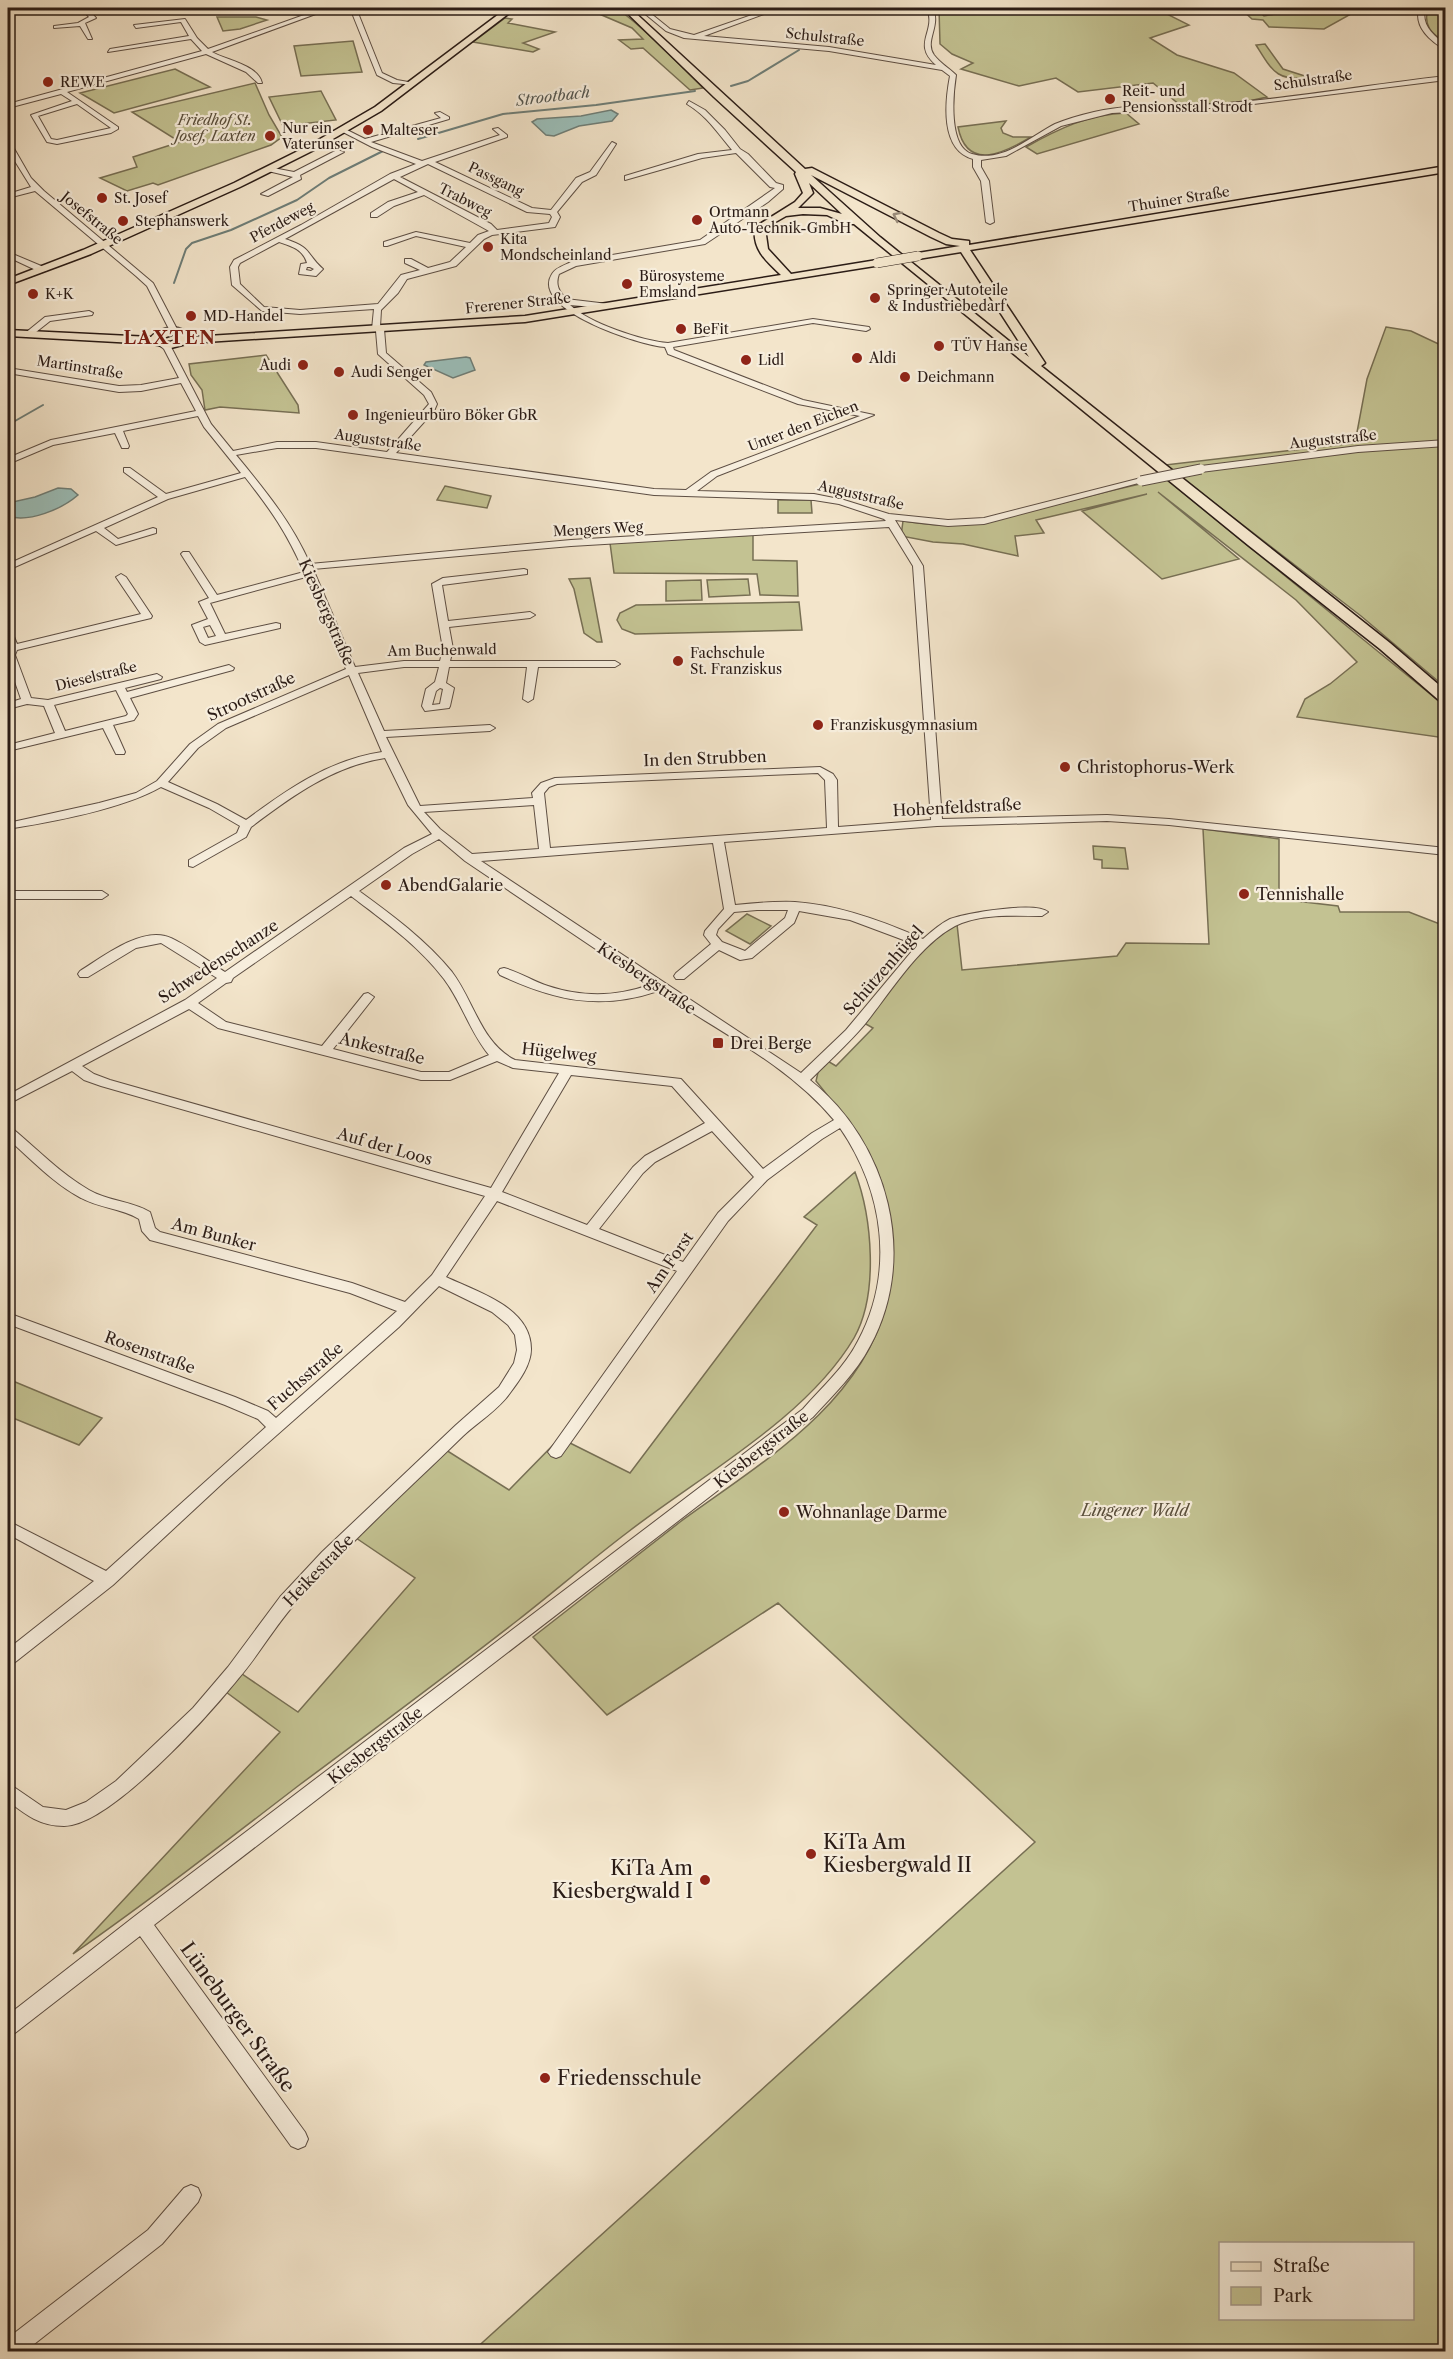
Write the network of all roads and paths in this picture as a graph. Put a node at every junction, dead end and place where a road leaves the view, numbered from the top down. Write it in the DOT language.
graph roads {
  1 [pos="43,8"];
  2 [pos="84,8"];
  3 [pos="231,8"];
  4 [pos="329,8"];
  5 [pos="354,8"];
  6 [pos="512,8"];
  7 [pos="584,8"];
  8 [pos="608,8"];
  9 [pos="626,8"];
  10 [pos="641,8"];
  11 [pos="777,8"];
  12 [pos="930,8"];
  13 [pos="1422,8"];
  14 [pos="8,13"];
  15 [pos="309,14"];
  16 [pos="82,24"];
  17 [pos="136,26"];
  18 [pos="56,27"];
  19 [pos="194,37"];
  20 [pos="90,38"];
  21 [pos="692,38"];
  22 [pos="1446,48"];
  23 [pos="110,51"];
  24 [pos="208,52"];
  25 [pos="944,68"];
  26 [pos="1446,78"];
  27 [pos="260,82"];
  28 [pos="412,84"];
  29 [pos="62,92"];
  30 [pos="78,102"];
  31 [pos="689,103"];
  32 [pos="8,106"];
  33 [pos="438,113"];
  34 [pos="496,129"];
  35 [pos="343,130"];
  36 [pos="364,141"];
  37 [pos="612,144"];
  38 [pos="8,145"];
  39 [pos="737,151"];
  40 [pos="779,152"];
  41 [pos="340,153"];
  42 [pos="977,157"];
  43 [pos="426,163"];
  44 [pos="795,167"];
  45 [pos="271,169"];
  46 [pos="1446,169"];
  47 [pos="295,174"];
  48 [pos="393,176"];
  49 [pos="628,178"];
  50 [pos="36,188"];
  51 [pos="423,193"];
  52 [pos="265,194"];
  53 [pos="8,196"];
  54 [pos="554,212"];
  55 [pos="374,215"];
  56 [pos="777,216"];
  57 [pos="990,222"];
  58 [pos="495,232"];
  59 [pos="876,239"];
  60 [pos="279,240"];
  61 [pos="996,242"];
  62 [pos="104,244"];
  63 [pos="387,244"];
  64 [pos="471,246"];
  65 [pos="950,246"];
  66 [pos="963,248"];
  67 [pos="8,254"];
  68 [pos="408,261"];
  69 [pos="774,262"];
  70 [pos="877,263"];
  71 [pos="311,264"];
  72 [pos="43,270"];
  73 [pos="425,270"];
  74 [pos="820,272"];
  75 [pos="788,277"];
  76 [pos="8,282"];
  77 [pos="563,300"];
  78 [pos="382,306"];
  79 [pos="610,306"];
  80 [pos="574,312"];
  81 [pos="89,313"];
  82 [pos="380,329"];
  83 [pos="866,329"];
  84 [pos="8,333"];
  85 [pos="28,334"];
  86 [pos="169,338"];
  87 [pos="668,345"];
  88 [pos="8,370"];
  89 [pos="182,376"];
  90 [pos="1054,384"];
  91 [pos="200,413"];
  92 [pos="118,429"];
  93 [pos="1446,443"];
  94 [pos="125,446"];
  95 [pos="230,454"];
  96 [pos="389,456"];
  97 [pos="8,461"];
  98 [pos="127,470"];
  99 [pos="246,474"];
  100 [pos="688,493"];
  101 [pos="165,497"];
  102 [pos="889,521"];
  103 [pos="98,528"];
  104 [pos="153,531"];
  105 [pos="186,554"];
  106 [pos="8,567"];
  107 [pos="309,570"];
  108 [pos="524,572"];
  109 [pos="121,577"];
  110 [pos="214,598"];
  111 [pos="530,615"];
  112 [pos="213,621"];
  113 [pos="444,625"];
  114 [pos="276,626"];
  115 [pos="8,634"];
  116 [pos="222,638"];
  117 [pos="13,648"];
  118 [pos="446,663"];
  119 [pos="532,664"];
  120 [pos="615,664"];
  121 [pos="230,668"];
  122 [pos="353,670"];
  123 [pos="157,677"];
  124 [pos="440,684"];
  125 [pos="122,691"];
  126 [pos="528,699"];
  127 [pos="1446,699"];
  128 [pos="27,701"];
  129 [pos="48,703"];
  130 [pos="8,706"];
  131 [pos="107,724"];
  132 [pos="490,728"];
  133 [pos="381,734"];
  134 [pos="61,735"];
  135 [pos="8,748"];
  136 [pos="120,753"];
  137 [pos="389,754"];
  138 [pos="161,783"];
  139 [pos="538,801"];
  140 [pos="423,809"];
  141 [pos="937,823"];
  142 [pos="246,825"];
  143 [pos="8,826"];
  144 [pos="833,832"];
  145 [pos="438,835"];
  146 [pos="718,839"];
  147 [pos="545,851"];
  148 [pos="1446,852"];
  149 [pos="469,858"];
  150 [pos="193,863"];
  151 [pos="352,891"];
  152 [pos="8,895"];
  153 [pos="102,895"];
  154 [pos="795,906"];
  155 [pos="730,909"];
  156 [pos="1042,912"];
  157 [pos="925,944"];
  158 [pos="718,945"];
  159 [pos="504,972"];
  160 [pos="84,974"];
  161 [pos="680,976"];
  162 [pos="227,978"];
  163 [pos="660,986"];
  164 [pos="368,997"];
  165 [pos="189,1003"];
  166 [pos="326,1051"];
  167 [pos="498,1056"];
  168 [pos="72,1065"];
  169 [pos="567,1070"];
  170 [pos="801,1081"];
  171 [pos="8,1100"];
  172 [pos="841,1122"];
  173 [pos="714,1124"];
  174 [pos="8,1132"];
  175 [pos="762,1177"];
  176 [pos="494,1194"];
  177 [pos="590,1231"];
  178 [pos="687,1269"];
  179 [pos="437,1279"];
  180 [pos="408,1309"];
  181 [pos="8,1318"];
  182 [pos="275,1426"];
  183 [pos="556,1452"];
  184 [pos="8,1527"];
  185 [pos="107,1580"];
  186 [pos="8,1658"];
  187 [pos="8,1791"];
  188 [pos="141,1922"];
  189 [pos="8,2026"];
  190 [pos="298,2139"];
  191 [pos="192,2195"];
  192 [pos="8,2351"];
  1 -- 14 [label="street"];
  2 -- 16 [label="street"];
  3 -- 15 [label="street"];
  4 -- 15 [label="street"];
  5 -- 28 [label="street"];
  6 -- 28 [label="main road"];
  7 -- 8 [label="street"];
  9 -- 40 [label="main road"];
  10 -- 21 [label="street, Schulstraße"];
  11 -- 21 [label="street"];
  12 -- 25 [label="street"];
  13 -- 22 [label="street"];
  15 -- 24 [label="street"];
  16 -- 18 [label="street"];
  16 -- 20 [label="street"];
  17 -- 19 [label="street"];
  19 -- 23 [label="street"];
  19 -- 24 [label="street"];
  21 -- 25 [label="street, Schulstraße"];
  24 -- 27 [label="street"];
  24 -- 29 [label="street"];
  25 -- 42 [label="street"];
  26 -- 42 [label="street, Schulstraße"];
  28 -- 35 [label="main road"];
  29 -- 30 [label="street"];
  29 -- 32 [label="street"];
  30 -- 30 [label="street"];
  31 -- 39 [label="street"];
  33 -- 36 [label="street"];
  34 -- 43 [label="street, Pferdeweg"];
  35 -- 36 [label="street"];
  35 -- 45 [label="main road"];
  36 -- 43 [label="street"];
  37 -- 54 [label="street"];
  38 -- 50 [label="street, Josefstraße"];
  39 -- 49 [label="street"];
  39 -- 77 [label="street"];
  40 -- 44 [label="main road"];
  65 -- 40 [label="main road, one-way"];
  41 -- 47 [label="street"];
  42 -- 57 [label="street"];
  43 -- 48 [label="street, Pferdeweg"];
  43 -- 54 [label="street, Passgang"];
  44 -- 56 [label="main road"];
  44 -- 59 [label="main road"];
  45 -- 47 [label="street"];
  45 -- 62 [label="main road"];
  46 -- 61 [label="main road, Thuiner Straße"];
  47 -- 52 [label="street"];
  48 -- 51 [label="street, Trabweg"];
  48 -- 60 [label="street, Pferdeweg"];
  50 -- 53 [label="street"];
  50 -- 62 [label="street, Josefstraße"];
  51 -- 55 [label="street, Trabweg"];
  51 -- 58 [label="street, Trabweg"];
  54 -- 58 [label="street"];
  56 -- 59 [label="main road"];
  56 -- 69 [label="main road"];
  58 -- 64 [label="street"];
  59 -- 90 [label="main road"];
  60 -- 71 [label="street"];
  60 -- 78 [label="street, Pferdeweg"];
  61 -- 65 [label="main road"];
  61 -- 66 [label="main road, Thuiner Straße"];
  62 -- 72 [label="main road"];
  62 -- 86 [label="street, Josefstraße"];
  63 -- 64 [label="street"];
  64 -- 73 [label="street"];
  65 -- 66 [label="main road, Thuiner Straße"];
  65 -- 70 [label="main road, Thuiner Straße, bridge"];
  66 -- 90 [label="main road"];
  67 -- 72 [label="street"];
  68 -- 73 [label="street"];
  69 -- 74 [label="main road"];
  69 -- 75 [label="main road"];
  70 -- 74 [label="main road, Frerener Straße"];
  72 -- 76 [label="main road"];
  73 -- 78 [label="street"];
  74 -- 75 [label="main road, Frerener Straße"];
  75 -- 79 [label="main road, Frerener Straße"];
  77 -- 79 [label="street"];
  77 -- 80 [label="street"];
  78 -- 82 [label="street"];
  79 -- 80 [label="main road, Frerener Straße"];
  80 -- 82 [label="main road, Frerener Straße"];
  80 -- 87 [label="street, Unter den Eichen"];
  81 -- 85 [label="street"];
  82 -- 86 [label="main road, Frerener Straße"];
  82 -- 96 [label="street"];
  83 -- 87 [label="street"];
  84 -- 85 [label="main road, Frerener Straße"];
  85 -- 86 [label="main road, Frerener Straße"];
  86 -- 89 [label="street, Kiesbergstraße"];
  87 -- 100 [label="street, Unter den Eichen"];
  88 -- 89 [label="street, Martinstraße"];
  89 -- 91 [label="street, Kiesbergstraße"];
  90 -- 127 [label="main road"];
  91 -- 92 [label="street"];
  91 -- 95 [label="street, Kiesbergstraße"];
  92 -- 94 [label="street"];
  92 -- 97 [label="street"];
  93 -- 102 [label="street, Auguststraße, bridge"];
  95 -- 96 [label="street, Auguststraße"];
  95 -- 99 [label="street, Kiesbergstraße"];
  96 -- 100 [label="street, Auguststraße"];
  98 -- 101 [label="street"];
  99 -- 101 [label="street"];
  99 -- 107 [label="street, Kiesbergstraße"];
  100 -- 102 [label="street, Auguststraße"];
  101 -- 103 [label="street"];
  102 -- 107 [label="street, Mengers Weg"];
  102 -- 141 [label="street"];
  103 -- 104 [label="street"];
  103 -- 106 [label="street"];
  105 -- 110 [label="street"];
  107 -- 110 [label="street, Mengers Weg"];
  107 -- 122 [label="street, Kiesbergstraße"];
  108 -- 113 [label="street"];
  109 -- 117 [label="street"];
  110 -- 112 [label="street"];
  111 -- 113 [label="street"];
  112 -- 116 [label="street"];
  112 -- 116 [label="street"];
  113 -- 118 [label="street"];
  114 -- 116 [label="street"];
  115 -- 117 [label="street"];
  117 -- 128 [label="street"];
  118 -- 119 [label="street, Am Buchenwald"];
  118 -- 122 [label="street, Am Buchenwald"];
  118 -- 124 [label="street"];
  119 -- 120 [label="street, Am Buchenwald"];
  119 -- 126 [label="street"];
  121 -- 125 [label="street"];
  122 -- 133 [label="street, Kiesbergstraße"];
  122 -- 138 [label="street, Strootstraße"];
  123 -- 125 [label="street, Dieselstraße"];
  125 -- 129 [label="street, Dieselstraße"];
  125 -- 131 [label="street"];
  128 -- 129 [label="street, Dieselstraße"];
  128 -- 130 [label="street, Dieselstraße"];
  129 -- 134 [label="street"];
  131 -- 134 [label="street"];
  131 -- 136 [label="street"];
  132 -- 133 [label="street"];
  133 -- 137 [label="street, Kiesbergstraße"];
  134 -- 135 [label="street"];
  137 -- 142 [label="street"];
  137 -- 145 [label="street, Kiesbergstraße"];
  138 -- 142 [label="street"];
  138 -- 143 [label="street, Strootstraße"];
  139 -- 140 [label="street"];
  139 -- 144 [label="street, In den Strubben"];
  139 -- 147 [label="street"];
  141 -- 144 [label="street, Hohenfeldstraße"];
  141 -- 148 [label="street, Hohenfeldstraße"];
  142 -- 150 [label="street"];
  144 -- 146 [label="street, Hohenfeldstraße"];
  145 -- 149 [label="street, Kiesbergstraße"];
  145 -- 151 [label="street, Schwedenschanze"];
  146 -- 147 [label="street, Hohenfeldstraße"];
  146 -- 155 [label="street"];
  147 -- 149 [label="street, Hohenfeldstraße"];
  149 -- 163 [label="street, Kiesbergstraße"];
  151 -- 162 [label="street, Schwedenschanze"];
  151 -- 167 [label="street, Hügelweg"];
  152 -- 153 [label="street"];
  154 -- 155 [label="street"];
  154 -- 157 [label="street"];
  154 -- 158 [label="street"];
  155 -- 158 [label="street"];
  156 -- 157 [label="street, Schützenhügel"];
  157 -- 170 [label="street, Schützenhügel"];
  158 -- 161 [label="street"];
  159 -- 163 [label="street"];
  160 -- 162 [label="street"];
  162 -- 165 [label="street, Schwedenschanze"];
  163 -- 170 [label="street, Kiesbergstraße"];
  164 -- 166 [label="street, Ankestraße"];
  165 -- 166 [label="street, Ankestraße"];
  165 -- 168 [label="street, Schwedenschanze"];
  166 -- 167 [label="street, Ankestraße"];
  167 -- 169 [label="street, Hügelweg"];
  168 -- 171 [label="street, Schwedenschanze"];
  168 -- 176 [label="street, Auf der Loos"];
  169 -- 173 [label="street, Hügelweg"];
  169 -- 176 [label="street, Fuchsstraße"];
  170 -- 172 [label="street, Kiesbergstraße"];
  172 -- 175 [label="street, Am Forst"];
  172 -- 188 [label="street, Kiesbergstraße"];
  173 -- 175 [label="street, Hügelweg"];
  173 -- 177 [label="street"];
  174 -- 180 [label="street, Am Bunker"];
  175 -- 178 [label="street, Am Forst"];
  176 -- 177 [label="street, Auf der Loos"];
  176 -- 179 [label="street, Fuchsstraße"];
  177 -- 178 [label="street, Auf der Loos"];
  178 -- 183 [label="street, Am Forst"];
  179 -- 180 [label="street, Fuchsstraße"];
  179 -- 187 [label="street, Heikestraße"];
  180 -- 182 [label="street, Fuchsstraße"];
  181 -- 182 [label="street, Rosenstraße"];
  182 -- 185 [label="street, Fuchsstraße"];
  184 -- 185 [label="street"];
  185 -- 186 [label="street, Fuchsstraße"];
  188 -- 189 [label="street, Kiesbergstraße"];
  188 -- 190 [label="street, Lüneburger Straße"];
  191 -- 192 [label="street"];
}
